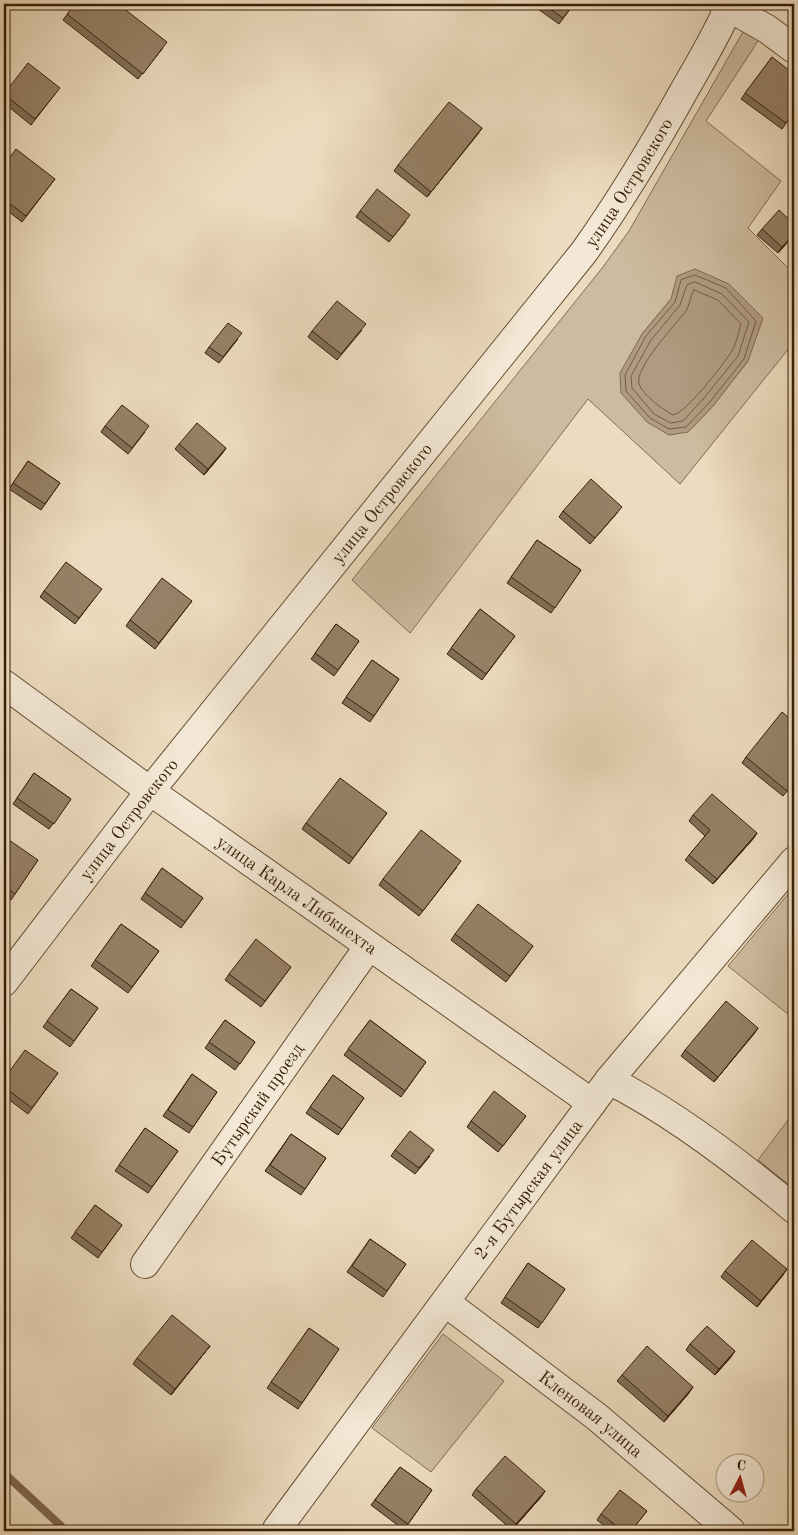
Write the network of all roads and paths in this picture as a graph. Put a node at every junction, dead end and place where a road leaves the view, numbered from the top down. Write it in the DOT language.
graph roads {
  1 [pos="727,5"];
  2 [pos="794,49"];
  3 [pos="4,684"];
  4 [pos="150,791"];
  5 [pos="794,861"];
  6 [pos="369,946"];
  7 [pos="4,982"];
  8 [pos="609,1080"];
  9 [pos="592,1103"];
  10 [pos="794,1209"];
  11 [pos="145,1264"];
  12 [pos="445,1302"];
  13 [pos="279,1530"];
  14 [pos="731,1531"];
  1 -- 2 [label="street"];
  1 -- 4 [label="street, улица Островского"];
  3 -- 4 [label="street, улица Карла Либкнехта"];
  4 -- 6 [label="street, улица Карла Либкнехта"];
  4 -- 7 [label="street, улица Островского"];
  5 -- 8 [label="street, 2-я Бутырская улица"];
  6 -- 9 [label="street, улица Карла Либкнехта"];
  6 -- 11 [label="street, Бутырский проезд"];
  8 -- 9 [label="street, 2-я Бутырская улица"];
  8 -- 10 [label="street"];
  9 -- 12 [label="street, 2-я Бутырская улица"];
  12 -- 13 [label="street, 2-я Бутырская улица"];
  12 -- 14 [label="street, Кленовая улица"];
}
